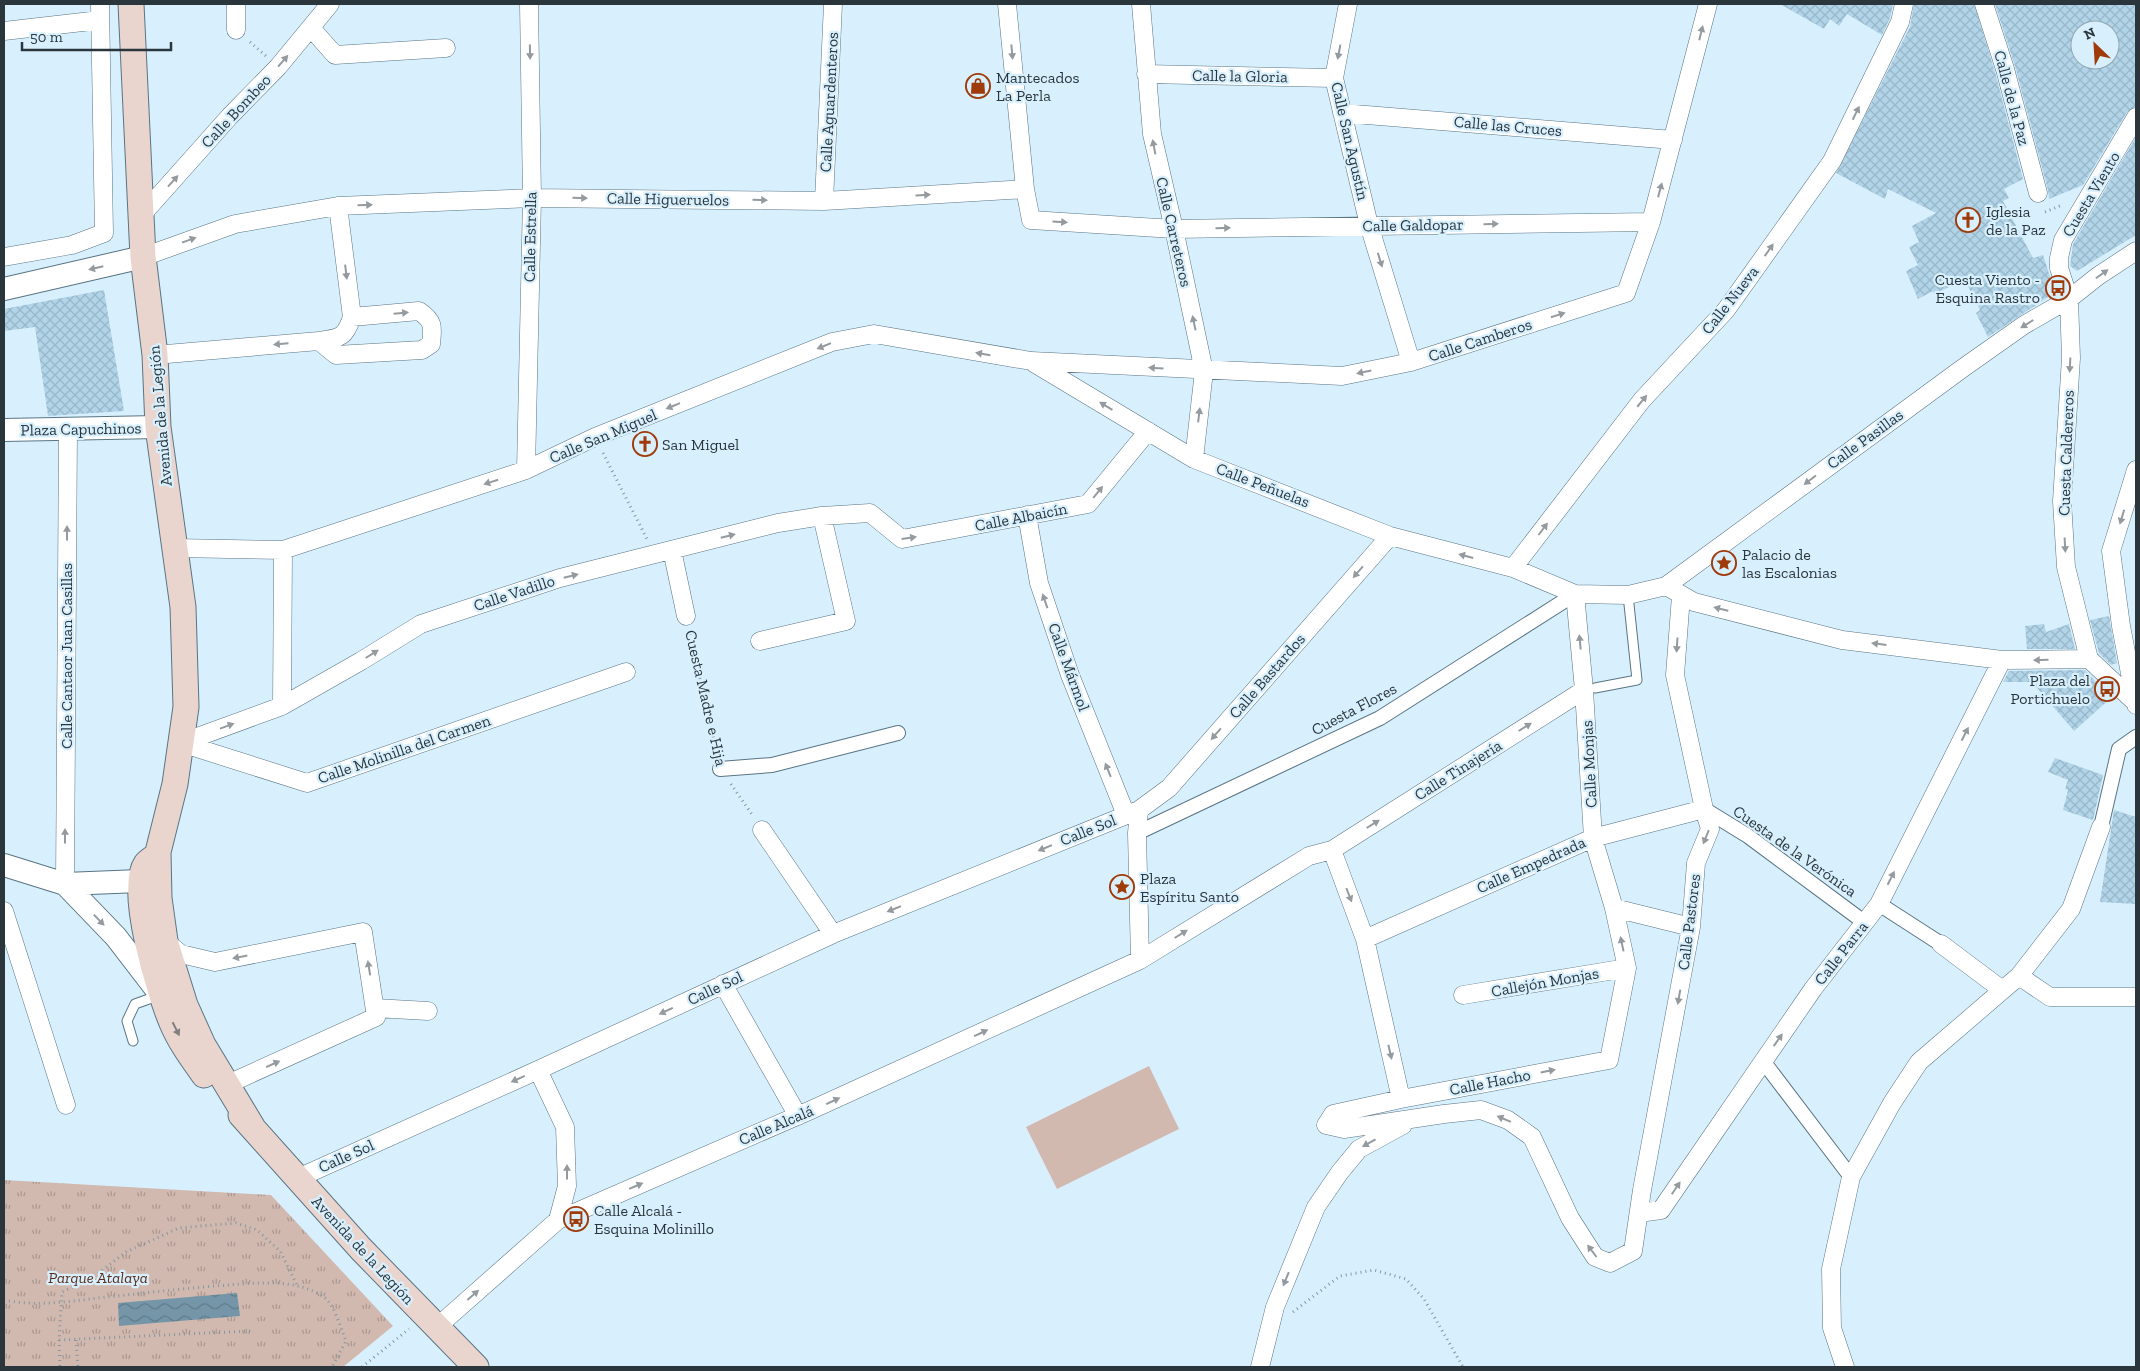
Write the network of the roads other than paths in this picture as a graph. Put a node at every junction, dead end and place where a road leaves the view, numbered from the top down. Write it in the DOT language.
graph roads {
  1 [pos="130,4"];
  2 [pos="236,4"];
  3 [pos="330,4"];
  4 [pos="529,4"];
  5 [pos="833,4"];
  6 [pos="1007,4"];
  7 [pos="1141,4"];
  8 [pos="1348,4"];
  9 [pos="1708,4"];
  10 [pos="1904,4"];
  11 [pos="1984,4"];
  12 [pos="100,12"];
  13 [pos="311,28"];
  14 [pos="236,30"];
  15 [pos="4,31"];
  16 [pos="446,48"];
  17 [pos="1146,74"];
  18 [pos="1334,78"];
  19 [pos="1342,113"];
  20 [pos="2136,117"];
  21 [pos="1673,140"];
  22 [pos="1025,189"];
  23 [pos="2038,193"];
  24 [pos="532,198"];
  25 [pos="824,201"];
  26 [pos="338,206"];
  27 [pos="140,217"];
  28 [pos="1651,222"];
  29 [pos="1369,225"];
  30 [pos="1174,229"];
  31 [pos="2061,246"];
  32 [pos="2136,251"];
  33 [pos="4,257"];
  34 [pos="143,257"];
  35 [pos="4,289"];
  36 [pos="2069,299"];
  37 [pos="352,317"];
  38 [pos="319,340"];
  39 [pos="154,355"];
  40 [pos="1031,361"];
  41 [pos="1412,362"];
  42 [pos="1204,371"];
  43 [pos="158,427"];
  44 [pos="68,428"];
  45 [pos="4,430"];
  46 [pos="1148,431"];
  47 [pos="1194,459"];
  48 [pos="526,470"];
  49 [pos="2136,470"];
  50 [pos="870,513"];
  51 [pos="822,516"];
  52 [pos="1027,516"];
  53 [pos="1390,536"];
  54 [pos="174,548"];
  55 [pos="283,550"];
  56 [pos="672,550"];
  57 [pos="1513,568"];
  58 [pos="1674,591"];
  59 [pos="1575,594"];
  60 [pos="1628,595"];
  61 [pos="686,616"];
  62 [pos="760,641"];
  63 [pos="2089,659"];
  64 [pos="2002,660"];
  65 [pos="626,672"];
  66 [pos="1590,689"];
  67 [pos="2136,704"];
  68 [pos="282,706"];
  69 [pos="898,733"];
  70 [pos="2136,736"];
  71 [pos="181,743"];
  72 [pos="720,769"];
  73 [pos="1704,809"];
  74 [pos="1132,812"];
  75 [pos="2101,827"];
  76 [pos="762,830"];
  77 [pos="1137,833"];
  78 [pos="1593,838"];
  79 [pos="1332,850"];
  80 [pos="157,855"];
  81 [pos="4,865"];
  82 [pos="140,881"];
  83 [pos="65,884"];
  84 [pos="1879,904"];
  85 [pos="1614,908"];
  86 [pos="4,911"];
  87 [pos="1864,922"];
  88 [pos="1691,927"];
  89 [pos="833,934"];
  90 [pos="164,937"];
  91 [pos="1365,939"];
  92 [pos="1941,944"];
  93 [pos="1140,960"];
  94 [pos="1627,968"];
  95 [pos="2019,976"];
  96 [pos="724,984"];
  97 [pos="2001,990"];
  98 [pos="161,995"];
  99 [pos="1463,995"];
  100 [pos="2136,997"];
  101 [pos="375,1008"];
  102 [pos="428,1011"];
  103 [pos="133,1041"];
  104 [pos="1763,1061"];
  105 [pos="538,1070"];
  106 [pos="228,1084"];
  107 [pos="1401,1099"];
  108 [pos="66,1105"];
  109 [pos="798,1116"];
  110 [pos="1412,1119"];
  111 [pos="253,1128"];
  112 [pos="1851,1177"];
  113 [pos="296,1179"];
  114 [pos="1639,1213"];
  115 [pos="558,1220"];
  116 [pos="431,1322"];
  117 [pos="476,1367"];
  118 [pos="1260,1367"];
  119 [pos="1845,1367"];
  1 -- 27 [label="main road, Avenida de la Legión"];
  2 -- 14 [label="street"];
  3 -- 13 [label="street, Calle Bombeo"];
  4 -- 24 [label="street, Calle Estrella, one-way"];
  5 -- 25 [label="street, Calle Aguardenteros"];
  6 -- 22 [label="street, one-way"];
  7 -- 17 [label="street, Calle Carreteros"];
  8 -- 18 [label="street, Calle San Agustín, one-way"];
  21 -- 9 [label="street, Calle Camberos, one-way"];
  57 -- 10 [label="street, Calle Nueva, one-way"];
  11 -- 23 [label="street, Calle de la Paz"];
  12 -- 15 [label="street"];
  12 -- 33 [label="street"];
  13 -- 16 [label="street"];
  27 -- 13 [label="street, Calle Bombeo, one-way"];
  17 -- 18 [label="street, Calle la Gloria"];
  30 -- 17 [label="street, Calle Carreteros, one-way"];
  18 -- 19 [label="street, Calle San Agustín"];
  19 -- 21 [label="street, Calle las Cruces"];
  19 -- 29 [label="street, Calle San Agustín"];
  20 -- 31 [label="street, Cuesta Viento"];
  28 -- 21 [label="street, Calle Camberos, one-way"];
  25 -- 22 [label="street, Calle Higueruelos, one-way"];
  22 -- 30 [label="street, one-way"];
  24 -- 25 [label="street, Calle Higueruelos, one-way"];
  26 -- 24 [label="street, Calle Higueruelos, one-way"];
  24 -- 48 [label="street, Calle Estrella"];
  34 -- 26 [label="street, Calle Higueruelos, one-way"];
  26 -- 37 [label="street, one-way"];
  27 -- 34 [label="main road, Avenida de la Legión"];
  29 -- 28 [label="street, Calle Galdopar, one-way"];
  41 -- 28 [label="street, Calle Camberos, one-way"];
  30 -- 29 [label="street, Calle Galdopar, one-way"];
  29 -- 41 [label="street, Calle San Agustín, one-way"];
  42 -- 30 [label="street, Calle Carreteros, one-way"];
  31 -- 36 [label="street, Cuesta Caldereros"];
  36 -- 32 [label="street, Calle Pasillas, one-way"];
  34 -- 35 [label="street, one-way"];
  34 -- 39 [label="main road, Avenida de la Legión"];
  36 -- 58 [label="street, Calle Pasillas, one-way"];
  36 -- 63 [label="street, Cuesta Caldereros, one-way"];
  37 -- 38 [label="street"];
  37 -- 38 [label="street, one-way"];
  38 -- 39 [label="street, one-way"];
  39 -- 43 [label="main road, Avenida de la Legión"];
  42 -- 40 [label="street, Calle Camberos, one-way"];
  46 -- 40 [label="street, Calle Peñuelas, one-way"];
  40 -- 48 [label="street, Calle San Miguel, one-way"];
  41 -- 42 [label="street, Calle Camberos, one-way"];
  47 -- 42 [label="street, Calle Carreteros, one-way"];
  43 -- 44 [label="street, Plaza Capuchinos"];
  43 -- 54 [label="main road, Avenida de la Legión"];
  44 -- 45 [label="street, Plaza Capuchinos"];
  83 -- 44 [label="street, Calle Cantaor Juan Casillas, one-way"];
  46 -- 47 [label="street, Calle Peñuelas"];
  52 -- 46 [label="street, Calle Albaicín, one-way"];
  47 -- 53 [label="street, Calle Peñuelas"];
  48 -- 55 [label="street, Calle San Miguel, one-way"];
  49 -- 67 [label="street, one-way"];
  50 -- 51 [label="street, Calle Vadillo"];
  50 -- 52 [label="street, Calle Albaicín, one-way"];
  56 -- 51 [label="street, Calle Vadillo, one-way"];
  51 -- 62 [label="street"];
  74 -- 52 [label="street, Calle Mármol, one-way"];
  57 -- 53 [label="street, Calle Peñuelas, one-way"];
  53 -- 74 [label="street, Calle Bastardos, one-way"];
  54 -- 55 [label="street, Calle San Miguel"];
  54 -- 71 [label="main road, Avenida de la Legión"];
  55 -- 68 [label="street"];
  56 -- 61 [label="street, Cuesta Madre e Hija"];
  68 -- 56 [label="street, Calle Vadillo, one-way"];
  57 -- 59 [label="street, Calle Peñuelas"];
  58 -- 60 [label="street"];
  64 -- 58 [label="street, one-way"];
  58 -- 73 [label="street, Calle Pastores, one-way"];
  59 -- 60 [label="street"];
  66 -- 59 [label="street, Calle Monjas, one-way"];
  59 -- 77 [label="street, Cuesta Flores"];
  60 -- 66 [label="lane"];
  63 -- 64 [label="street, one-way"];
  63 -- 67 [label="street"];
  84 -- 64 [label="street, Calle Parra, one-way"];
  65 -- 71 [label="street, Calle Molinilla del Carmen"];
  66 -- 78 [label="street, Calle Monjas"];
  79 -- 66 [label="street, Calle Tinajería, one-way"];
  71 -- 68 [label="street, Calle Vadillo, one-way"];
  69 -- 72 [label="street"];
  70 -- 75 [label="street"];
  71 -- 80 [label="main road, Avenida de la Legión"];
  73 -- 78 [label="street, Calle Empedrada"];
  73 -- 87 [label="street, Cuesta de la Verónica"];
  73 -- 88 [label="street, Calle Pastores, one-way"];
  74 -- 77 [label="street"];
  74 -- 89 [label="street, Calle Sol, one-way"];
  75 -- 95 [label="street"];
  76 -- 89 [label="street"];
  77 -- 93 [label="street"];
  78 -- 85 [label="street, Calle Hacho"];
  78 -- 91 [label="street, Calle Empedrada"];
  79 -- 91 [label="street, one-way"];
  93 -- 79 [label="street, Calle Tinajería, one-way"];
  80 -- 82 [label="main road, Avenida de la Legión"];
  80 -- 90 [label="main road, Avenida de la Legión"];
  81 -- 83 [label="street"];
  82 -- 83 [label="street"];
  82 -- 90 [label="street, Avenida de la Legión"];
  82 -- 98 [label="main road, Avenida de la Legión"];
  83 -- 98 [label="street, one-way"];
  84 -- 87 [label="street, Calle Parra"];
  84 -- 92 [label="street"];
  85 -- 88 [label="street"];
  94 -- 85 [label="street, Calle Hacho, one-way"];
  86 -- 108 [label="street"];
  104 -- 87 [label="street, Calle Parra, one-way"];
  88 -- 114 [label="street, Calle Pastores, one-way"];
  89 -- 96 [label="street, Calle Sol"];
  101 -- 90 [label="street, one-way"];
  90 -- 106 [label="main road, Avenida de la Legión"];
  91 -- 107 [label="street, one-way"];
  92 -- 97 [label="street"];
  109 -- 93 [label="street, Calle Alcalá, one-way"];
  94 -- 99 [label="street, Callejón Monjas"];
  107 -- 94 [label="street, Calle Hacho, one-way"];
  95 -- 97 [label="street"];
  95 -- 100 [label="street"];
  96 -- 105 [label="street, Calle Sol, one-way"];
  96 -- 109 [label="street"];
  97 -- 112 [label="street"];
  98 -- 103 [label="lane"];
  98 -- 111 [label="main road, Avenida de la Legión, one-way"];
  101 -- 102 [label="street"];
  106 -- 101 [label="street, one-way"];
  104 -- 112 [label="street"];
  114 -- 104 [label="street, Calle Parra, one-way"];
  105 -- 113 [label="street, Calle Sol, one-way"];
  115 -- 105 [label="street, one-way"];
  106 -- 111 [label="main road, Avenida de la Legión"];
  107 -- 110 [label="street"];
  115 -- 109 [label="street, Calle Alcalá, one-way"];
  114 -- 110 [label="street, Calle Pastores, one-way"];
  110 -- 118 [label="street, one-way"];
  111 -- 113 [label="main road, Avenida de la Legión"];
  112 -- 119 [label="street"];
  113 -- 116 [label="main road, Avenida de la Legión"];
  116 -- 115 [label="street, Calle Alcalá, one-way"];
  116 -- 117 [label="main road, Avenida de la Legión"];
}
